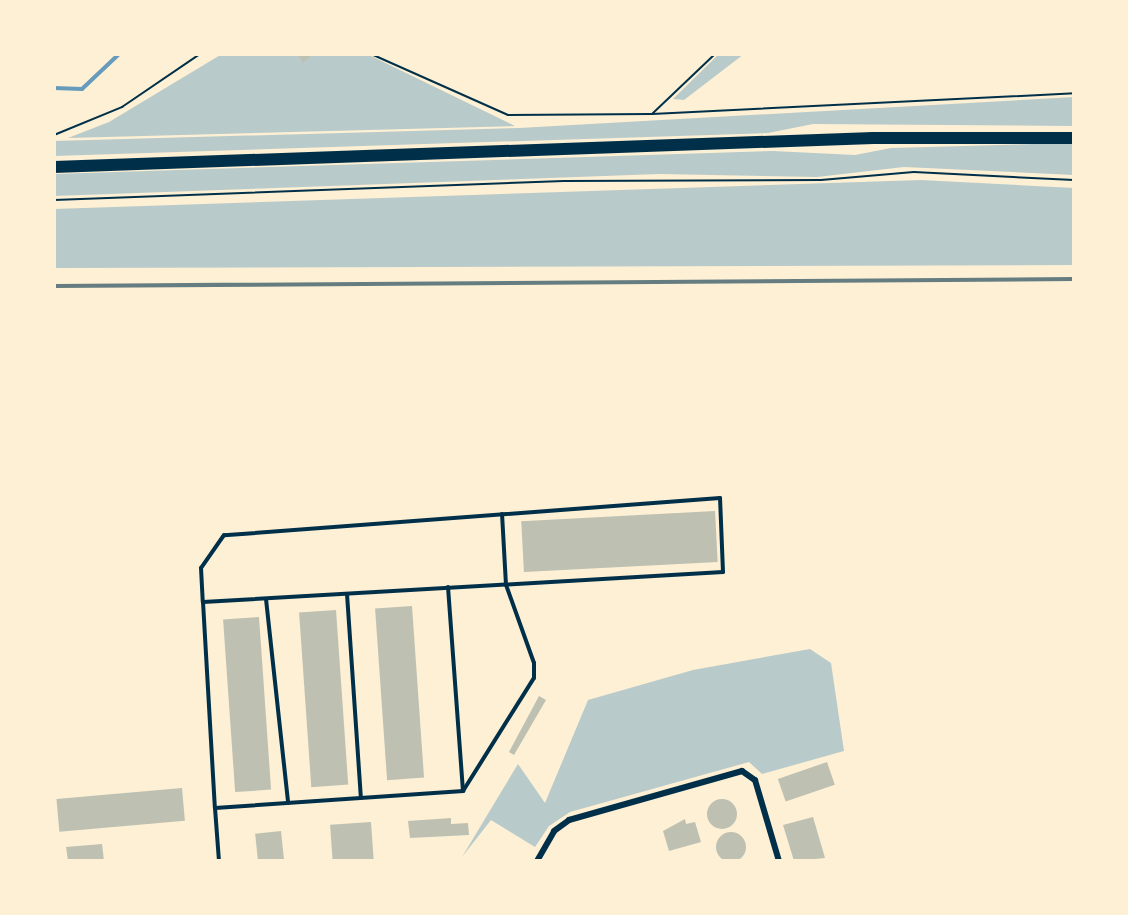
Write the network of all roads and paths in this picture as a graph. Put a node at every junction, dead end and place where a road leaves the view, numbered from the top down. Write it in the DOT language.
graph roads {
  1 [pos="200,54"];
  2 [pos="371,54"];
  3 [pos="715,54"];
  4 [pos="1074,93"];
  5 [pos="652,114"];
  6 [pos="54,135"];
  7 [pos="1074,138"];
  8 [pos="54,167"];
  9 [pos="1074,180"];
  10 [pos="54,200"];
  11 [pos="502,514"];
  12 [pos="506,585"];
  13 [pos="448,587"];
  14 [pos="346,594"];
  15 [pos="266,599"];
  16 [pos="203,603"];
  17 [pos="463,791"];
  18 [pos="361,798"];
  19 [pos="288,803"];
  20 [pos="215,808"];
  21 [pos="219,861"];
  22 [pos="537,861"];
  23 [pos="779,861"];
  1 -- 6 [label="path"];
  2 -- 5 [label="path"];
  3 -- 5 [label="path"];
  4 -- 5 [label="path"];
  7 -- 8 [label="highway"];
  9 -- 10 [label="path"];
  11 -- 12 [label="lane"];
  11 -- 12 [label="lane"];
  11 -- 16 [label="lane"];
  12 -- 13 [label="lane"];
  12 -- 17 [label="lane"];
  13 -- 14 [label="lane"];
  13 -- 17 [label="lane"];
  14 -- 15 [label="lane"];
  14 -- 18 [label="lane"];
  15 -- 16 [label="lane"];
  15 -- 19 [label="lane"];
  16 -- 20 [label="lane"];
  17 -- 18 [label="lane"];
  18 -- 19 [label="lane"];
  19 -- 20 [label="lane"];
  20 -- 21 [label="lane"];
  22 -- 23 [label="street"];
}
